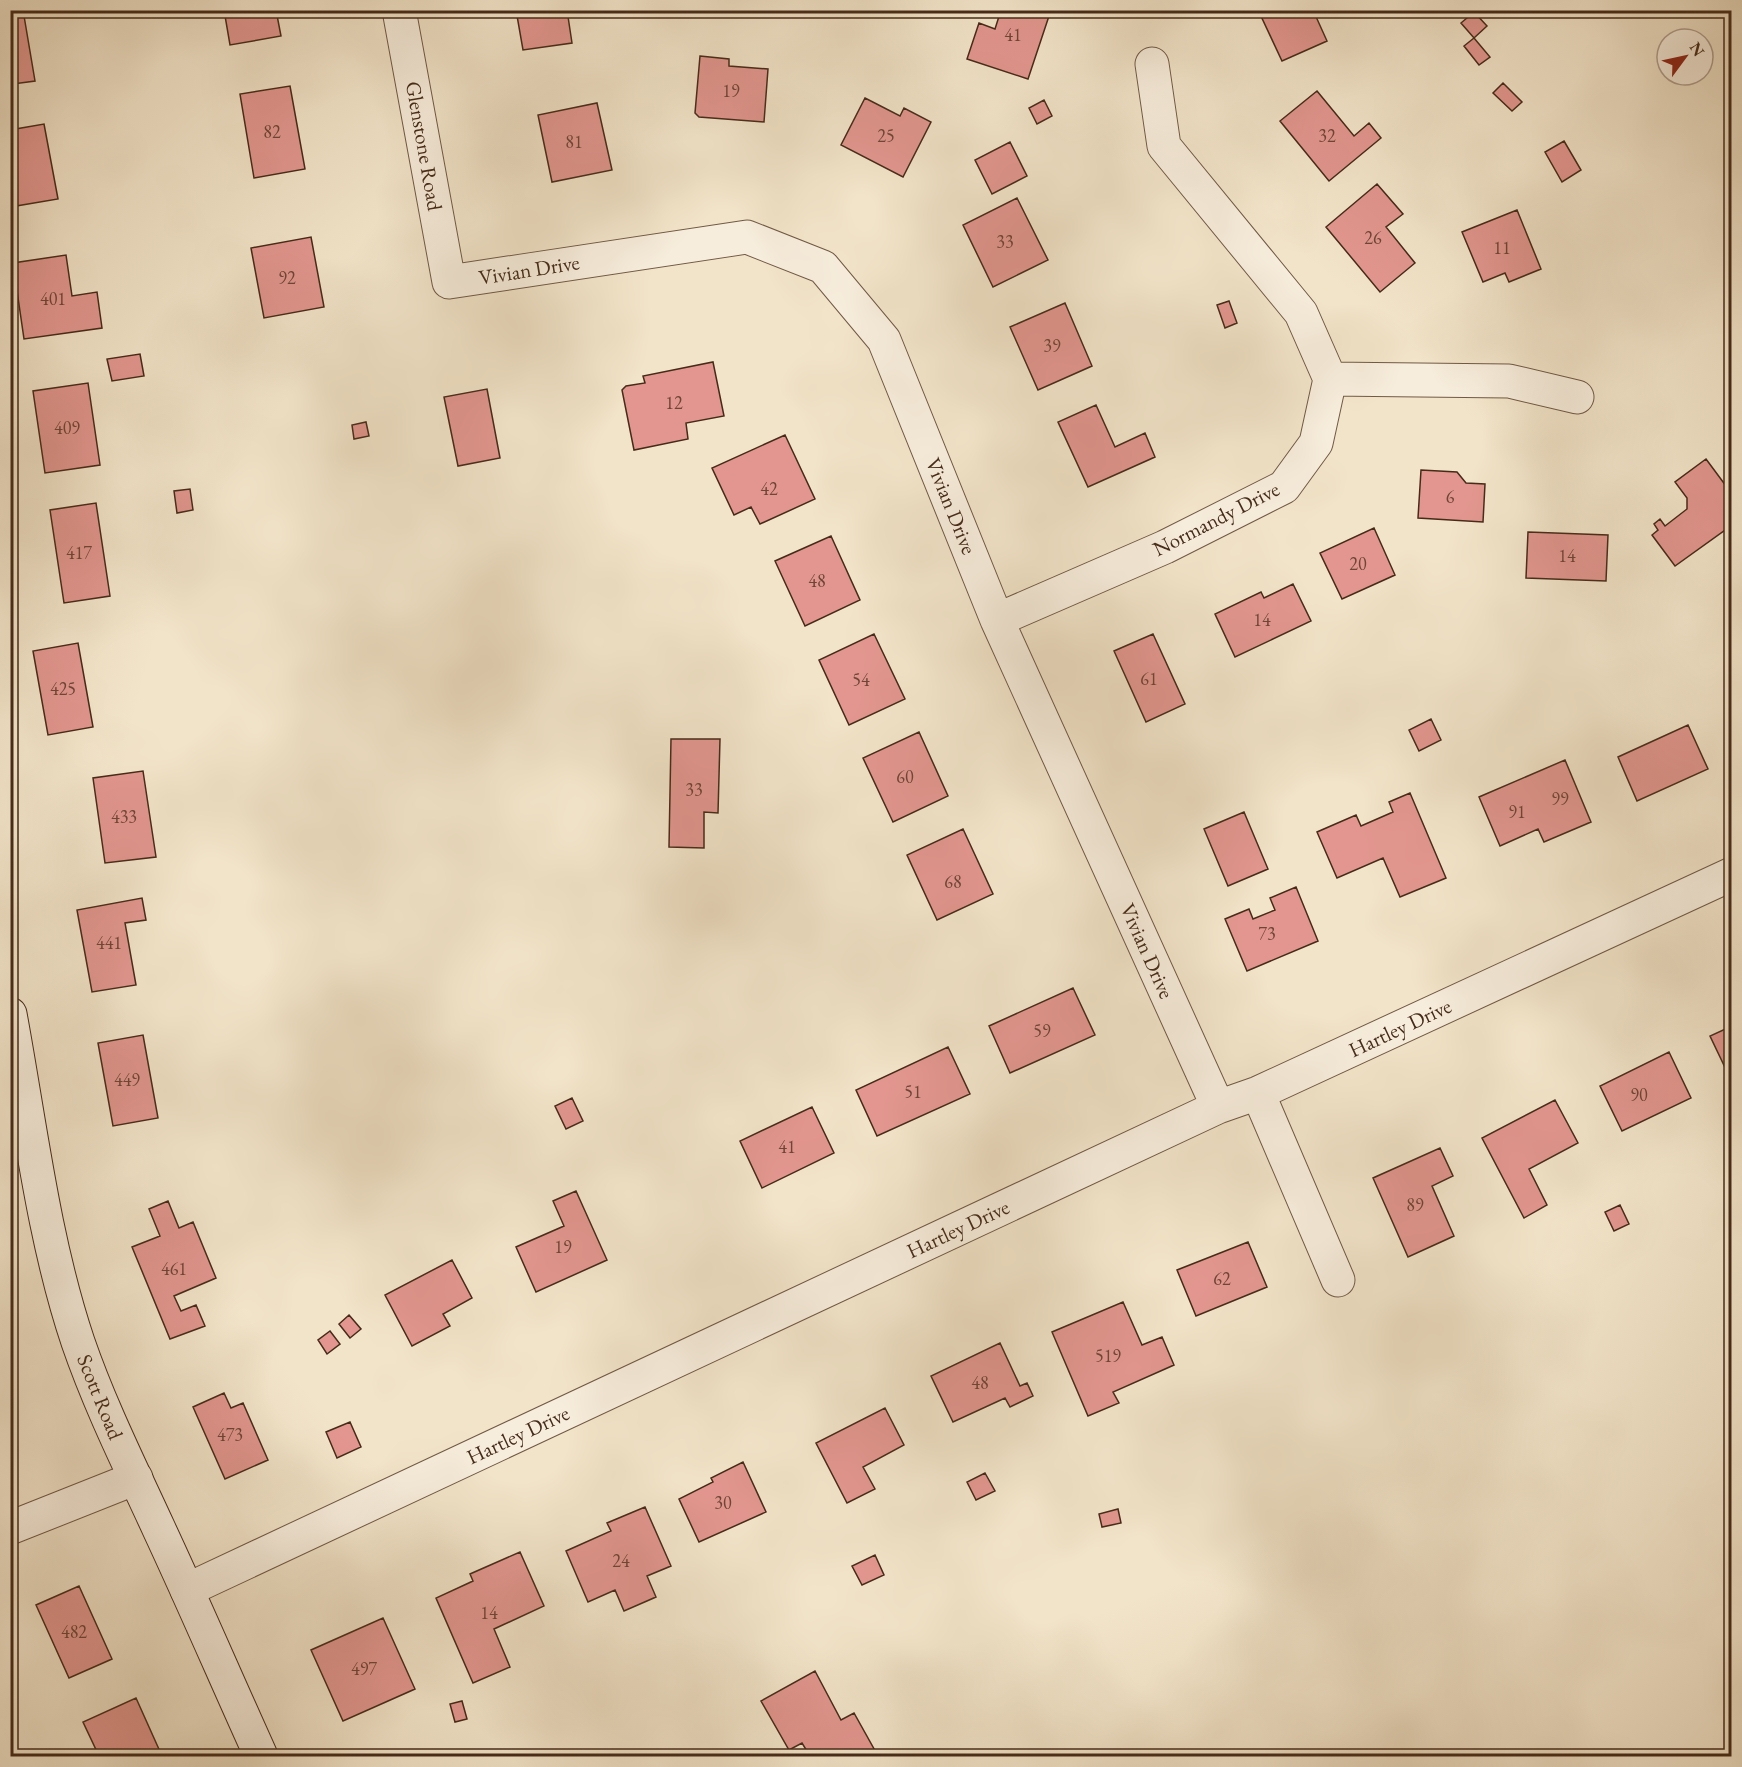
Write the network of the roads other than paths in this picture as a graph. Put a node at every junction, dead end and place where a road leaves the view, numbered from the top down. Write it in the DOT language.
graph roads {
  1 [pos="399,10"];
  2 [pos="1152,64"];
  3 [pos="449,282"];
  4 [pos="1330,379"];
  5 [pos="1577,397"];
  6 [pos="997,620"];
  7 [pos="1731,874"];
  8 [pos="10,1014"];
  9 [pos="1258,1093"];
  10 [pos="1218,1107"];
  11 [pos="1338,1280"];
  12 [pos="136,1478"];
  13 [pos="10,1528"];
  14 [pos="187,1590"];
  15 [pos="261,1756"];
  1 -- 3 [label="street, Glenstone Road"];
  2 -- 4 [label="street"];
  3 -- 6 [label="street, Vivian Drive"];
  4 -- 5 [label="street"];
  4 -- 6 [label="street, Normandy Drive"];
  6 -- 10 [label="street, Vivian Drive"];
  7 -- 9 [label="street, Hartley Drive"];
  8 -- 12 [label="street, Scott Road"];
  9 -- 10 [label="street, Hartley Drive"];
  9 -- 11 [label="street"];
  10 -- 14 [label="street, Hartley Drive"];
  12 -- 13 [label="street"];
  12 -- 14 [label="street, Scott Road"];
  14 -- 15 [label="street, Scott Road"];
}
